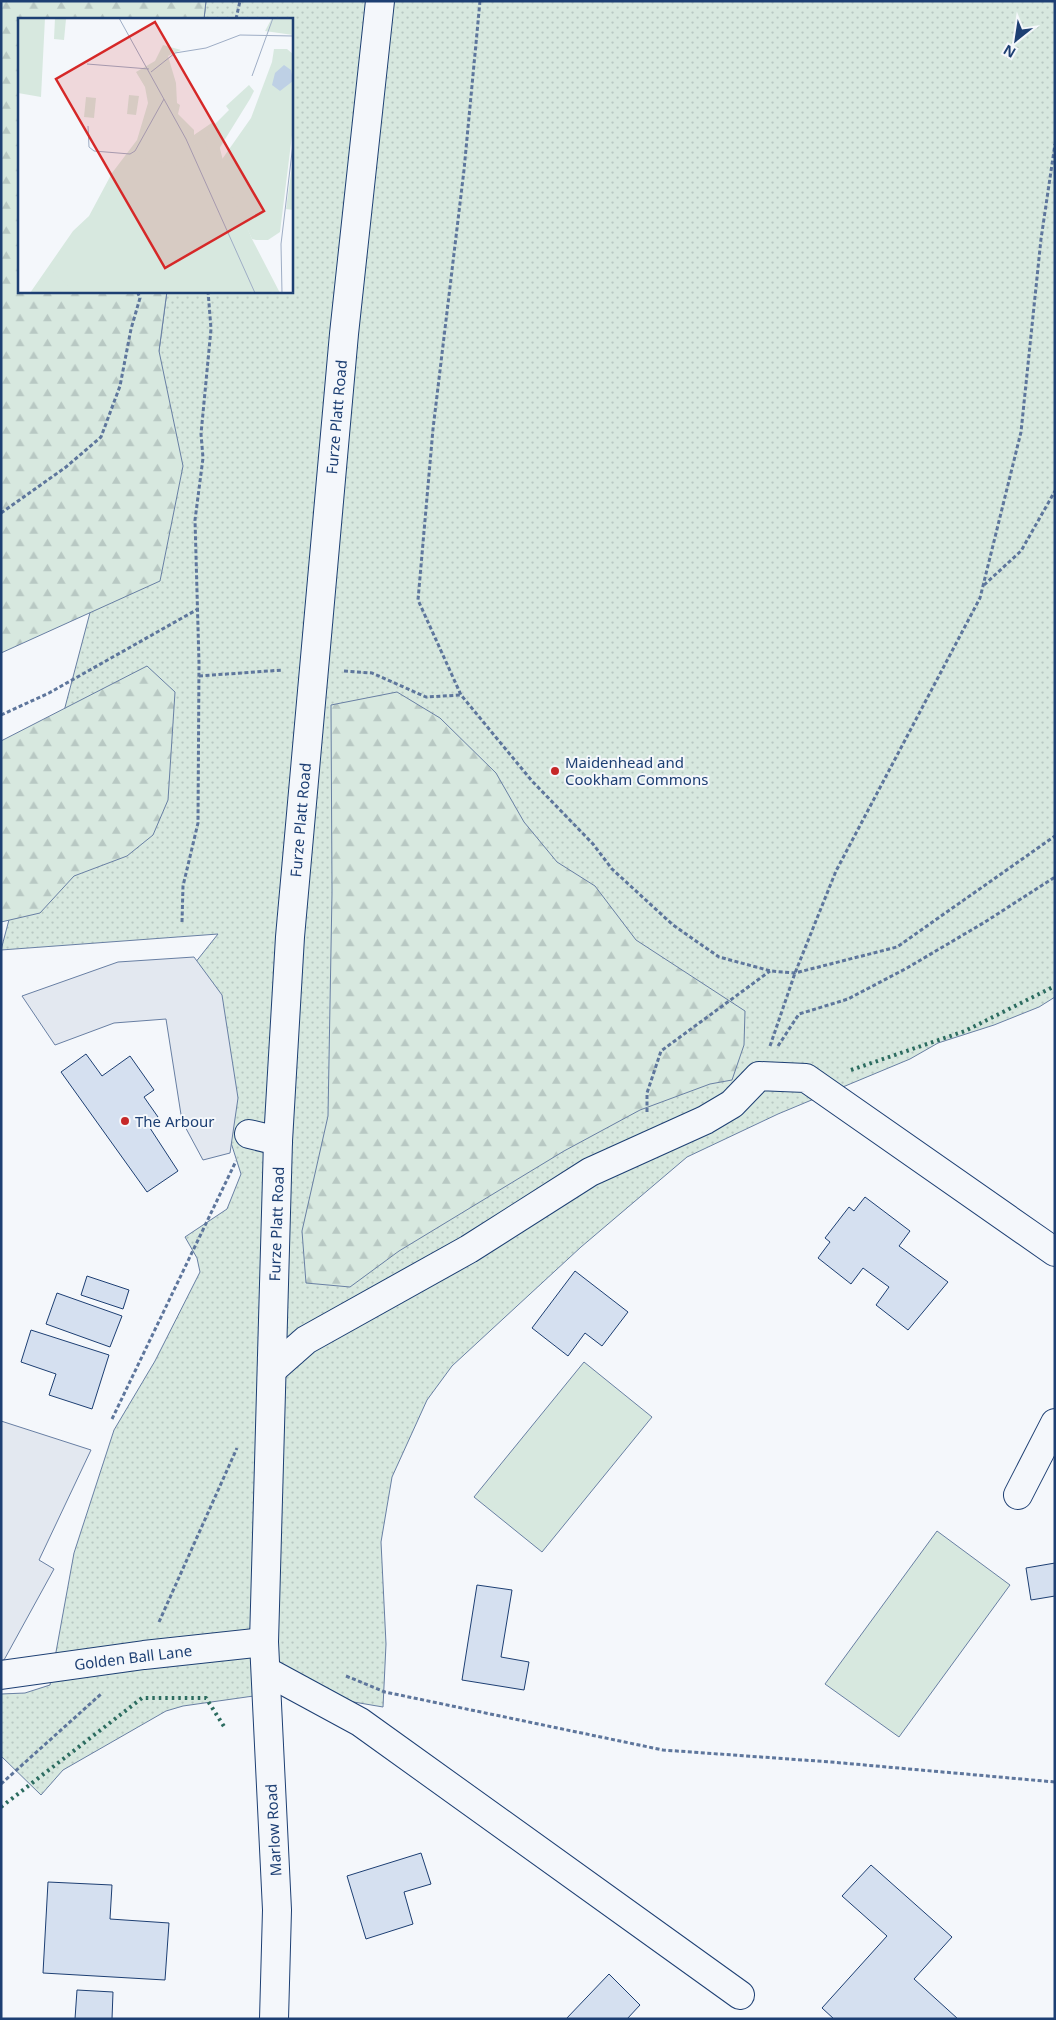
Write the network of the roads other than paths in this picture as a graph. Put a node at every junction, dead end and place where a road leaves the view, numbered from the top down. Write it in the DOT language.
graph roads {
  1 [pos="380,1"];
  2 [pos="249,1134"];
  3 [pos="278,1141"];
  4 [pos="1055,1252"];
  5 [pos="272,1370"];
  6 [pos="1055,1423"];
  7 [pos="1018,1495"];
  8 [pos="264,1642"];
  9 [pos="266,1671"];
  10 [pos="1,1675"];
  11 [pos="740,1995"];
  12 [pos="274,2019"];
  1 -- 3 [label="main road, Furze Platt Road"];
  2 -- 3 [label="main road"];
  3 -- 5 [label="main road, Furze Platt Road"];
  4 -- 5 [label="main road"];
  5 -- 8 [label="main road, Furze Platt Road"];
  6 -- 7 [label="main road"];
  8 -- 9 [label="main road, Marlow Road"];
  8 -- 10 [label="main road, Golden Ball Lane"];
  9 -- 11 [label="main road"];
  9 -- 12 [label="main road, Marlow Road"];
}
